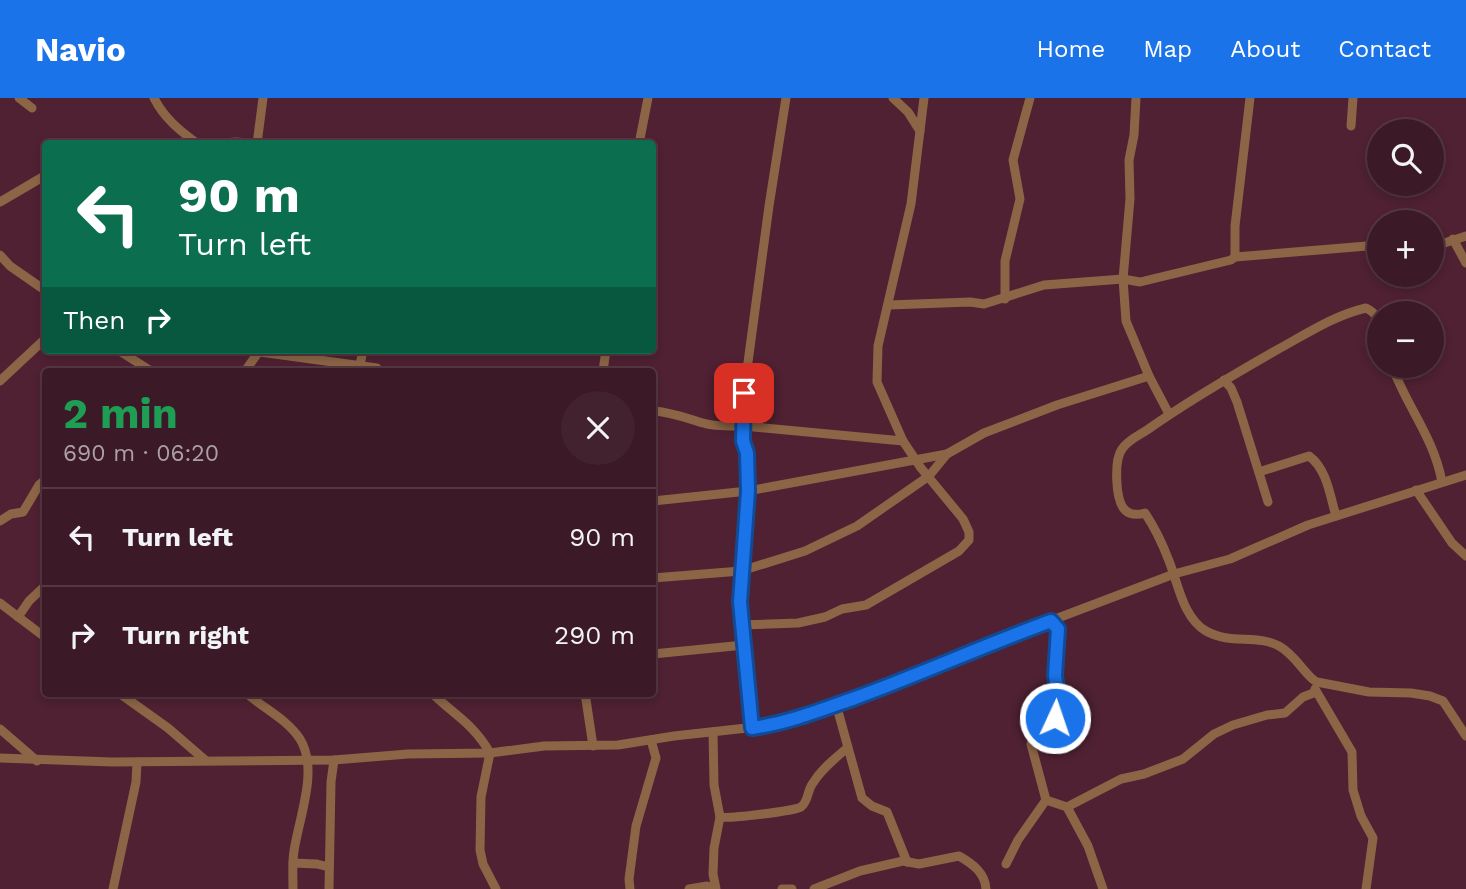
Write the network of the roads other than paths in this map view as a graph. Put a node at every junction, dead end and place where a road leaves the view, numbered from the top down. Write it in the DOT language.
graph roads {
  1 [pos="19,98"];
  2 [pos="154,98"];
  3 [pos="263,98"];
  4 [pos="648,98"];
  5 [pos="786,98"];
  6 [pos="893,98"];
  7 [pos="924,98"];
  8 [pos="1030,98"];
  9 [pos="1136,98"];
  10 [pos="1251,98"];
  11 [pos="1353,98"];
  12 [pos="32,108"];
  13 [pos="1351,126"];
  14 [pos="920,131"];
  15 [pos="193,140"];
  16 [pos="258,140"];
  17 [pos="640,140"];
  18 [pos="42,177"];
  19 [pos="0,202"];
  20 [pos="1466,236"];
  21 [pos="1453,239"];
  22 [pos="1444,242"];
  23 [pos="1367,245"];
  24 [pos="0,255"];
  25 [pos="1235,257"];
  26 [pos="1466,263"];
  27 [pos="1123,279"];
  28 [pos="42,288"];
  29 [pos="1004,299"];
  30 [pos="889,305"];
  31 [pos="1367,309"];
  32 [pos="42,342"];
  33 [pos="124,354"];
  34 [pos="281,354"];
  35 [pos="362,354"];
  36 [pos="360,365"];
  37 [pos="145,368"];
  38 [pos="377,368"];
  39 [pos="1149,376"];
  40 [pos="1397,378"];
  41 [pos="1224,380"];
  42 [pos="0,381"];
  43 [pos="656,411"];
  44 [pos="1169,414"];
  45 [pos="744,426"];
  46 [pos="903,441"];
  47 [pos="947,454"];
  48 [pos="917,461"];
  49 [pos="1259,471"];
  50 [pos="1466,475"];
  51 [pos="929,476"];
  52 [pos="42,482"];
  53 [pos="1442,482"];
  54 [pos="1416,490"];
  55 [pos="748,491"];
  56 [pos="656,501"];
  57 [pos="1268,502"];
  58 [pos="1336,516"];
  59 [pos="0,521"];
  60 [pos="1466,556"];
  61 [pos="741,571"];
  62 [pos="1174,574"];
  63 [pos="656,578"];
  64 [pos="42,589"];
  65 [pos="0,604"];
  66 [pos="18,617"];
  67 [pos="1051,621"];
  68 [pos="741,625"];
  69 [pos="42,635"];
  70 [pos="744,645"];
  71 [pos="656,654"];
  72 [pos="1312,680"];
  73 [pos="1316,692"];
  74 [pos="128,697"];
  75 [pos="251,697"];
  76 [pos="437,697"];
  77 [pos="586,697"];
  78 [pos="836,705"];
  79 [pos="752,728"];
  80 [pos="0,729"];
  81 [pos="713,732"];
  82 [pos="1466,736"];
  83 [pos="651,740"];
  84 [pos="593,746"];
  85 [pos="847,748"];
  86 [pos="490,753"];
  87 [pos="0,758"];
  88 [pos="307,759"];
  89 [pos="205,760"];
  90 [pos="334,760"];
  91 [pos="37,761"];
  92 [pos="137,762"];
  93 [pos="1046,800"];
  94 [pos="1067,807"];
  95 [pos="720,817"];
  96 [pos="907,862"];
  97 [pos="293,863"];
  98 [pos="1006,864"];
  99 [pos="329,867"];
  100 [pos="113,889"];
  101 [pos="293,889"];
  102 [pos="329,889"];
  103 [pos="496,889"];
  104 [pos="630,889"];
  105 [pos="689,889"];
  106 [pos="715,889"];
  107 [pos="782,889"];
  108 [pos="792,889"];
  109 [pos="814,889"];
  110 [pos="986,889"];
  111 [pos="1103,889"];
  112 [pos="1366,889"];
  1 -- 12 [label="street"];
  2 -- 15 [label="street"];
  3 -- 16 [label="street"];
  4 -- 17 [label="street"];
  5 -- 45 [label="street"];
  6 -- 14 [label="street"];
  7 -- 14 [label="street"];
  8 -- 29 [label="street"];
  9 -- 27 [label="street"];
  10 -- 25 [label="street"];
  11 -- 13 [label="street"];
  14 -- 30 [label="street"];
  18 -- 19 [label="street"];
  20 -- 21 [label="street"];
  21 -- 22 [label="street"];
  21 -- 26 [label="street"];
  23 -- 25 [label="street"];
  24 -- 28 [label="street"];
  25 -- 27 [label="street"];
  27 -- 29 [label="street"];
  27 -- 39 [label="street"];
  29 -- 30 [label="street"];
  30 -- 46 [label="street"];
  31 -- 41 [label="street"];
  32 -- 42 [label="street"];
  33 -- 37 [label="street"];
  34 -- 36 [label="street"];
  35 -- 36 [label="street"];
  36 -- 38 [label="street"];
  39 -- 44 [label="street"];
  39 -- 47 [label="street"];
  40 -- 53 [label="street"];
  41 -- 44 [label="street"];
  41 -- 49 [label="street"];
  43 -- 45 [label="street"];
  44 -- 62 [label="street"];
  45 -- 46 [label="street"];
  45 -- 55 [label="street"];
  46 -- 48 [label="street"];
  47 -- 48 [label="street"];
  47 -- 51 [label="street"];
  48 -- 51 [label="street"];
  48 -- 55 [label="street"];
  49 -- 57 [label="street"];
  49 -- 58 [label="street"];
  50 -- 53 [label="street"];
  51 -- 61 [label="street"];
  51 -- 68 [label="street"];
  52 -- 59 [label="street"];
  53 -- 54 [label="street"];
  54 -- 58 [label="street"];
  54 -- 60 [label="street"];
  55 -- 56 [label="street"];
  55 -- 61 [label="street"];
  58 -- 62 [label="street"];
  61 -- 63 [label="street"];
  61 -- 68 [label="street"];
  62 -- 67 [label="street"];
  62 -- 72 [label="street"];
  64 -- 66 [label="street"];
  65 -- 66 [label="street"];
  66 -- 69 [label="street"];
  67 -- 78 [label="street"];
  67 -- 93 [label="street"];
  68 -- 70 [label="street"];
  70 -- 71 [label="street"];
  70 -- 79 [label="street"];
  72 -- 73 [label="street"];
  72 -- 82 [label="street"];
  73 -- 94 [label="street"];
  73 -- 112 [label="street"];
  74 -- 89 [label="street"];
  75 -- 88 [label="street"];
  76 -- 86 [label="street"];
  77 -- 84 [label="street"];
  78 -- 79 [label="street"];
  78 -- 85 [label="street"];
  79 -- 81 [label="street"];
  80 -- 91 [label="street"];
  81 -- 83 [label="street"];
  81 -- 95 [label="street"];
  83 -- 84 [label="street"];
  83 -- 104 [label="street"];
  84 -- 86 [label="street"];
  85 -- 95 [label="street"];
  85 -- 96 [label="street"];
  86 -- 90 [label="street"];
  86 -- 103 [label="street"];
  87 -- 91 [label="street"];
  88 -- 89 [label="street"];
  88 -- 90 [label="street"];
  88 -- 97 [label="street"];
  89 -- 92 [label="street"];
  90 -- 99 [label="street"];
  91 -- 92 [label="street"];
  92 -- 100 [label="street"];
  93 -- 94 [label="street"];
  93 -- 98 [label="street"];
  94 -- 111 [label="street"];
  95 -- 106 [label="street"];
  96 -- 109 [label="street"];
  96 -- 110 [label="street"];
  97 -- 99 [label="street"];
  97 -- 101 [label="street"];
  99 -- 102 [label="street"];
  105 -- 106 [label="street"];
  107 -- 108 [label="street"];
}
